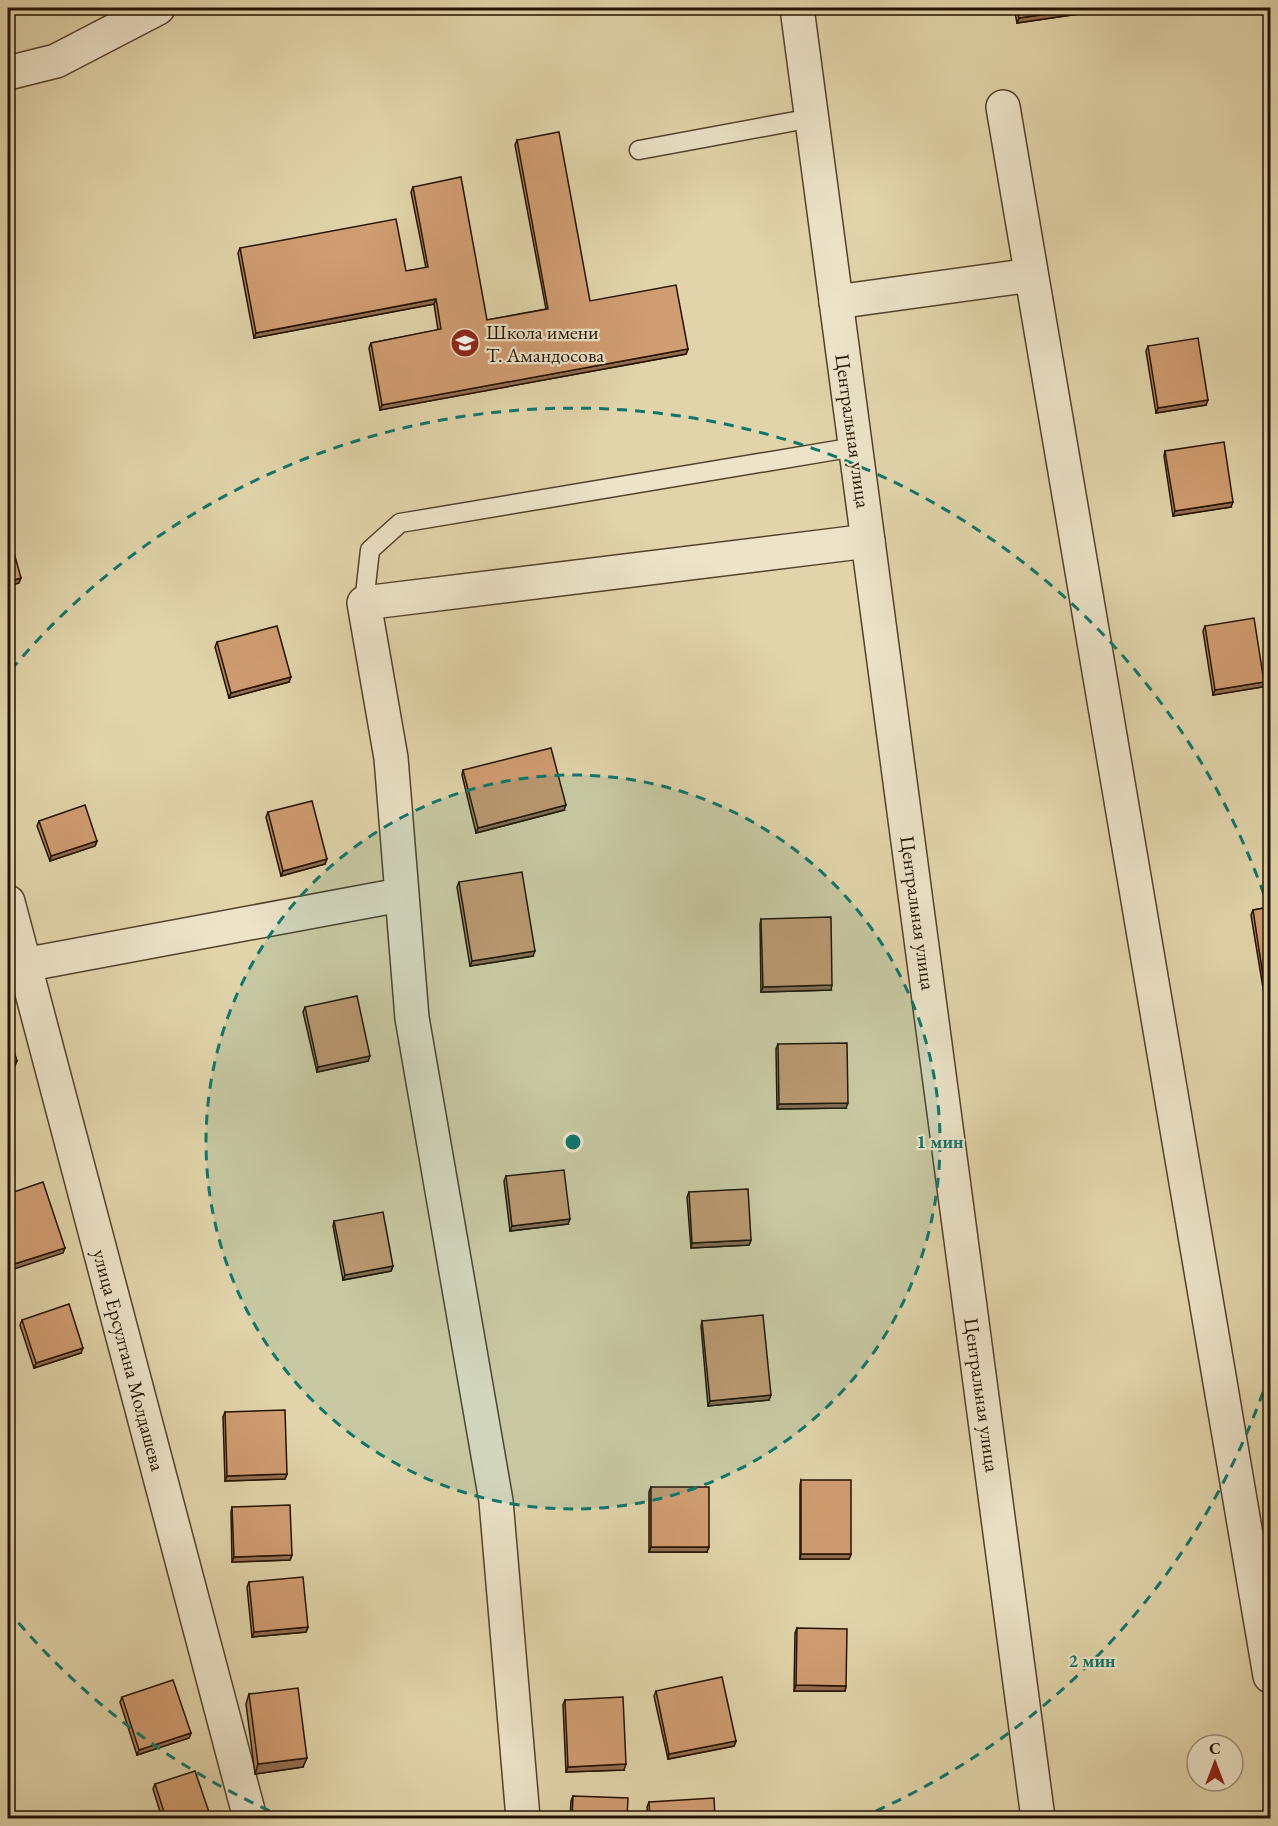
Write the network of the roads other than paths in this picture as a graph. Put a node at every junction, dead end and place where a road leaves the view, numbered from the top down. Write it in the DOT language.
graph roads {
  1 [pos="158,8"];
  2 [pos="797,8"];
  3 [pos="109,20"];
  4 [pos="8,73"];
  5 [pos="1003,107"];
  6 [pos="812,118"];
  7 [pos="639,150"];
  8 [pos="1031,275"];
  9 [pos="836,302"];
  10 [pos="855,447"];
  11 [pos="868,541"];
  12 [pos="364,603"];
  13 [pos="400,896"];
  14 [pos="8,902"];
  15 [pos="24,965"];
  16 [pos="1270,1676"];
  17 [pos="250,1818"];
  18 [pos="522,1818"];
  19 [pos="1038,1818"];
  1 -- 3 [label="street"];
  2 -- 6 [label="street, Центральная улица"];
  3 -- 4 [label="street"];
  5 -- 8 [label="street"];
  6 -- 7 [label="lane"];
  6 -- 9 [label="street, Центральная улица"];
  8 -- 9 [label="street"];
  8 -- 16 [label="street"];
  9 -- 10 [label="street, Центральная улица"];
  10 -- 11 [label="street, Центральная улица"];
  10 -- 12 [label="lane"];
  11 -- 12 [label="street"];
  11 -- 19 [label="street, Центральная улица"];
  12 -- 13 [label="street"];
  13 -- 15 [label="street"];
  13 -- 18 [label="street"];
  14 -- 15 [label="street, улица Ерсултана Молдашева"];
  15 -- 17 [label="street, улица Ерсултана Молдашева"];
}
